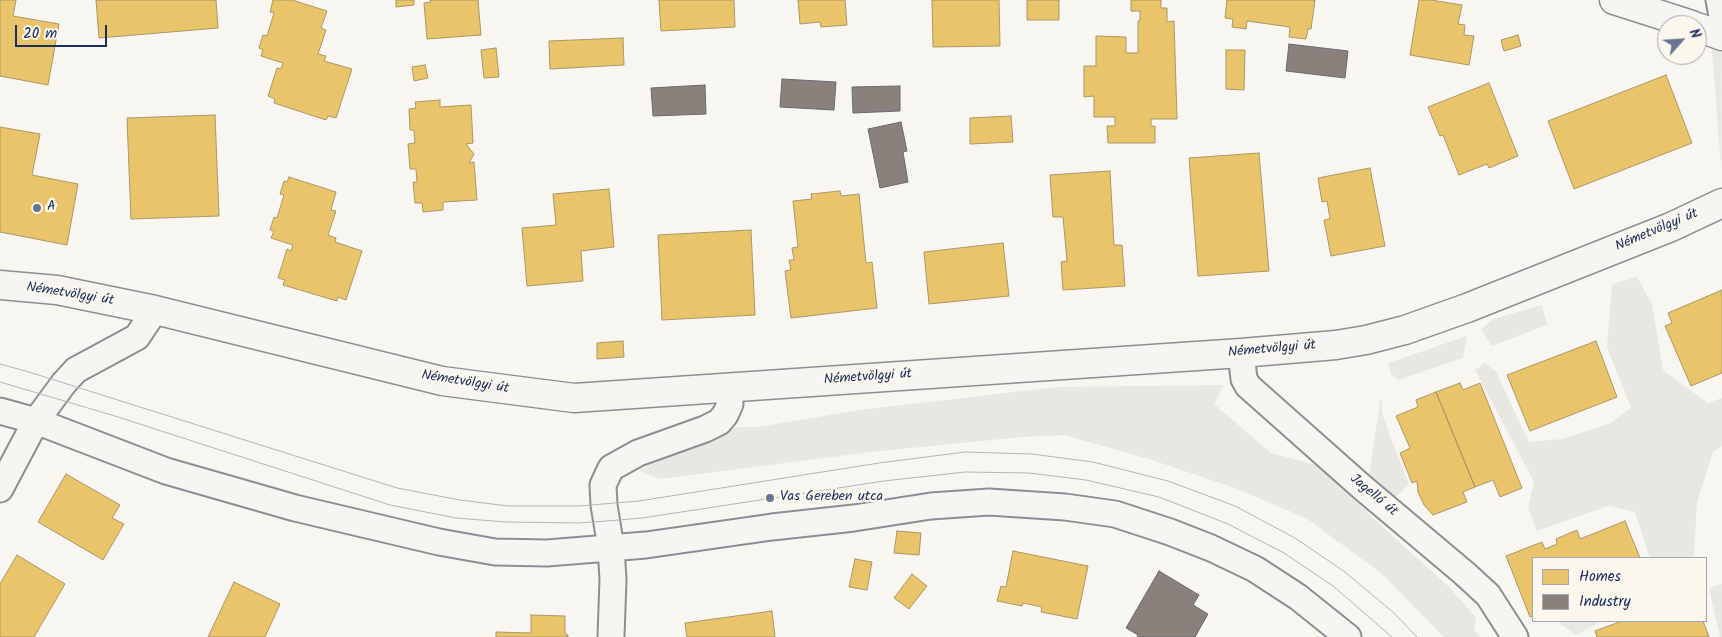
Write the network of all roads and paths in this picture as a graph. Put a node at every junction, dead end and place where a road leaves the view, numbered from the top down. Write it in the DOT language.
graph roads {
  1 [pos="1614,0"];
  2 [pos="1719,0"];
  3 [pos="1661,15"];
  4 [pos="1722,16"];
  5 [pos="1707,31"];
  6 [pos="1722,36"];
  7 [pos="1722,203"];
  8 [pos="0,285"];
  9 [pos="155,310"];
  10 [pos="1241,353"];
  11 [pos="729,388"];
  12 [pos="0,411"];
  13 [pos="36,421"];
  14 [pos="0,489"];
  15 [pos="611,548"];
  16 [pos="611,637"];
  17 [pos="1348,637"];
  18 [pos="1515,637"];
  1 -- 3 [label="street"];
  2 -- 4 [label="street"];
  5 -- 6 [label="street"];
  7 -- 10 [label="street, Németvölgyi út"];
  8 -- 9 [label="street, Németvölgyi út"];
  9 -- 11 [label="street, Németvölgyi út"];
  9 -- 13 [label="street"];
  10 -- 11 [label="street, Németvölgyi út"];
  10 -- 18 [label="street, Jagelló út"];
  11 -- 15 [label="street"];
  12 -- 13 [label="street"];
  13 -- 14 [label="street"];
  13 -- 15 [label="street"];
  15 -- 16 [label="street"];
  15 -- 17 [label="street"];
}
